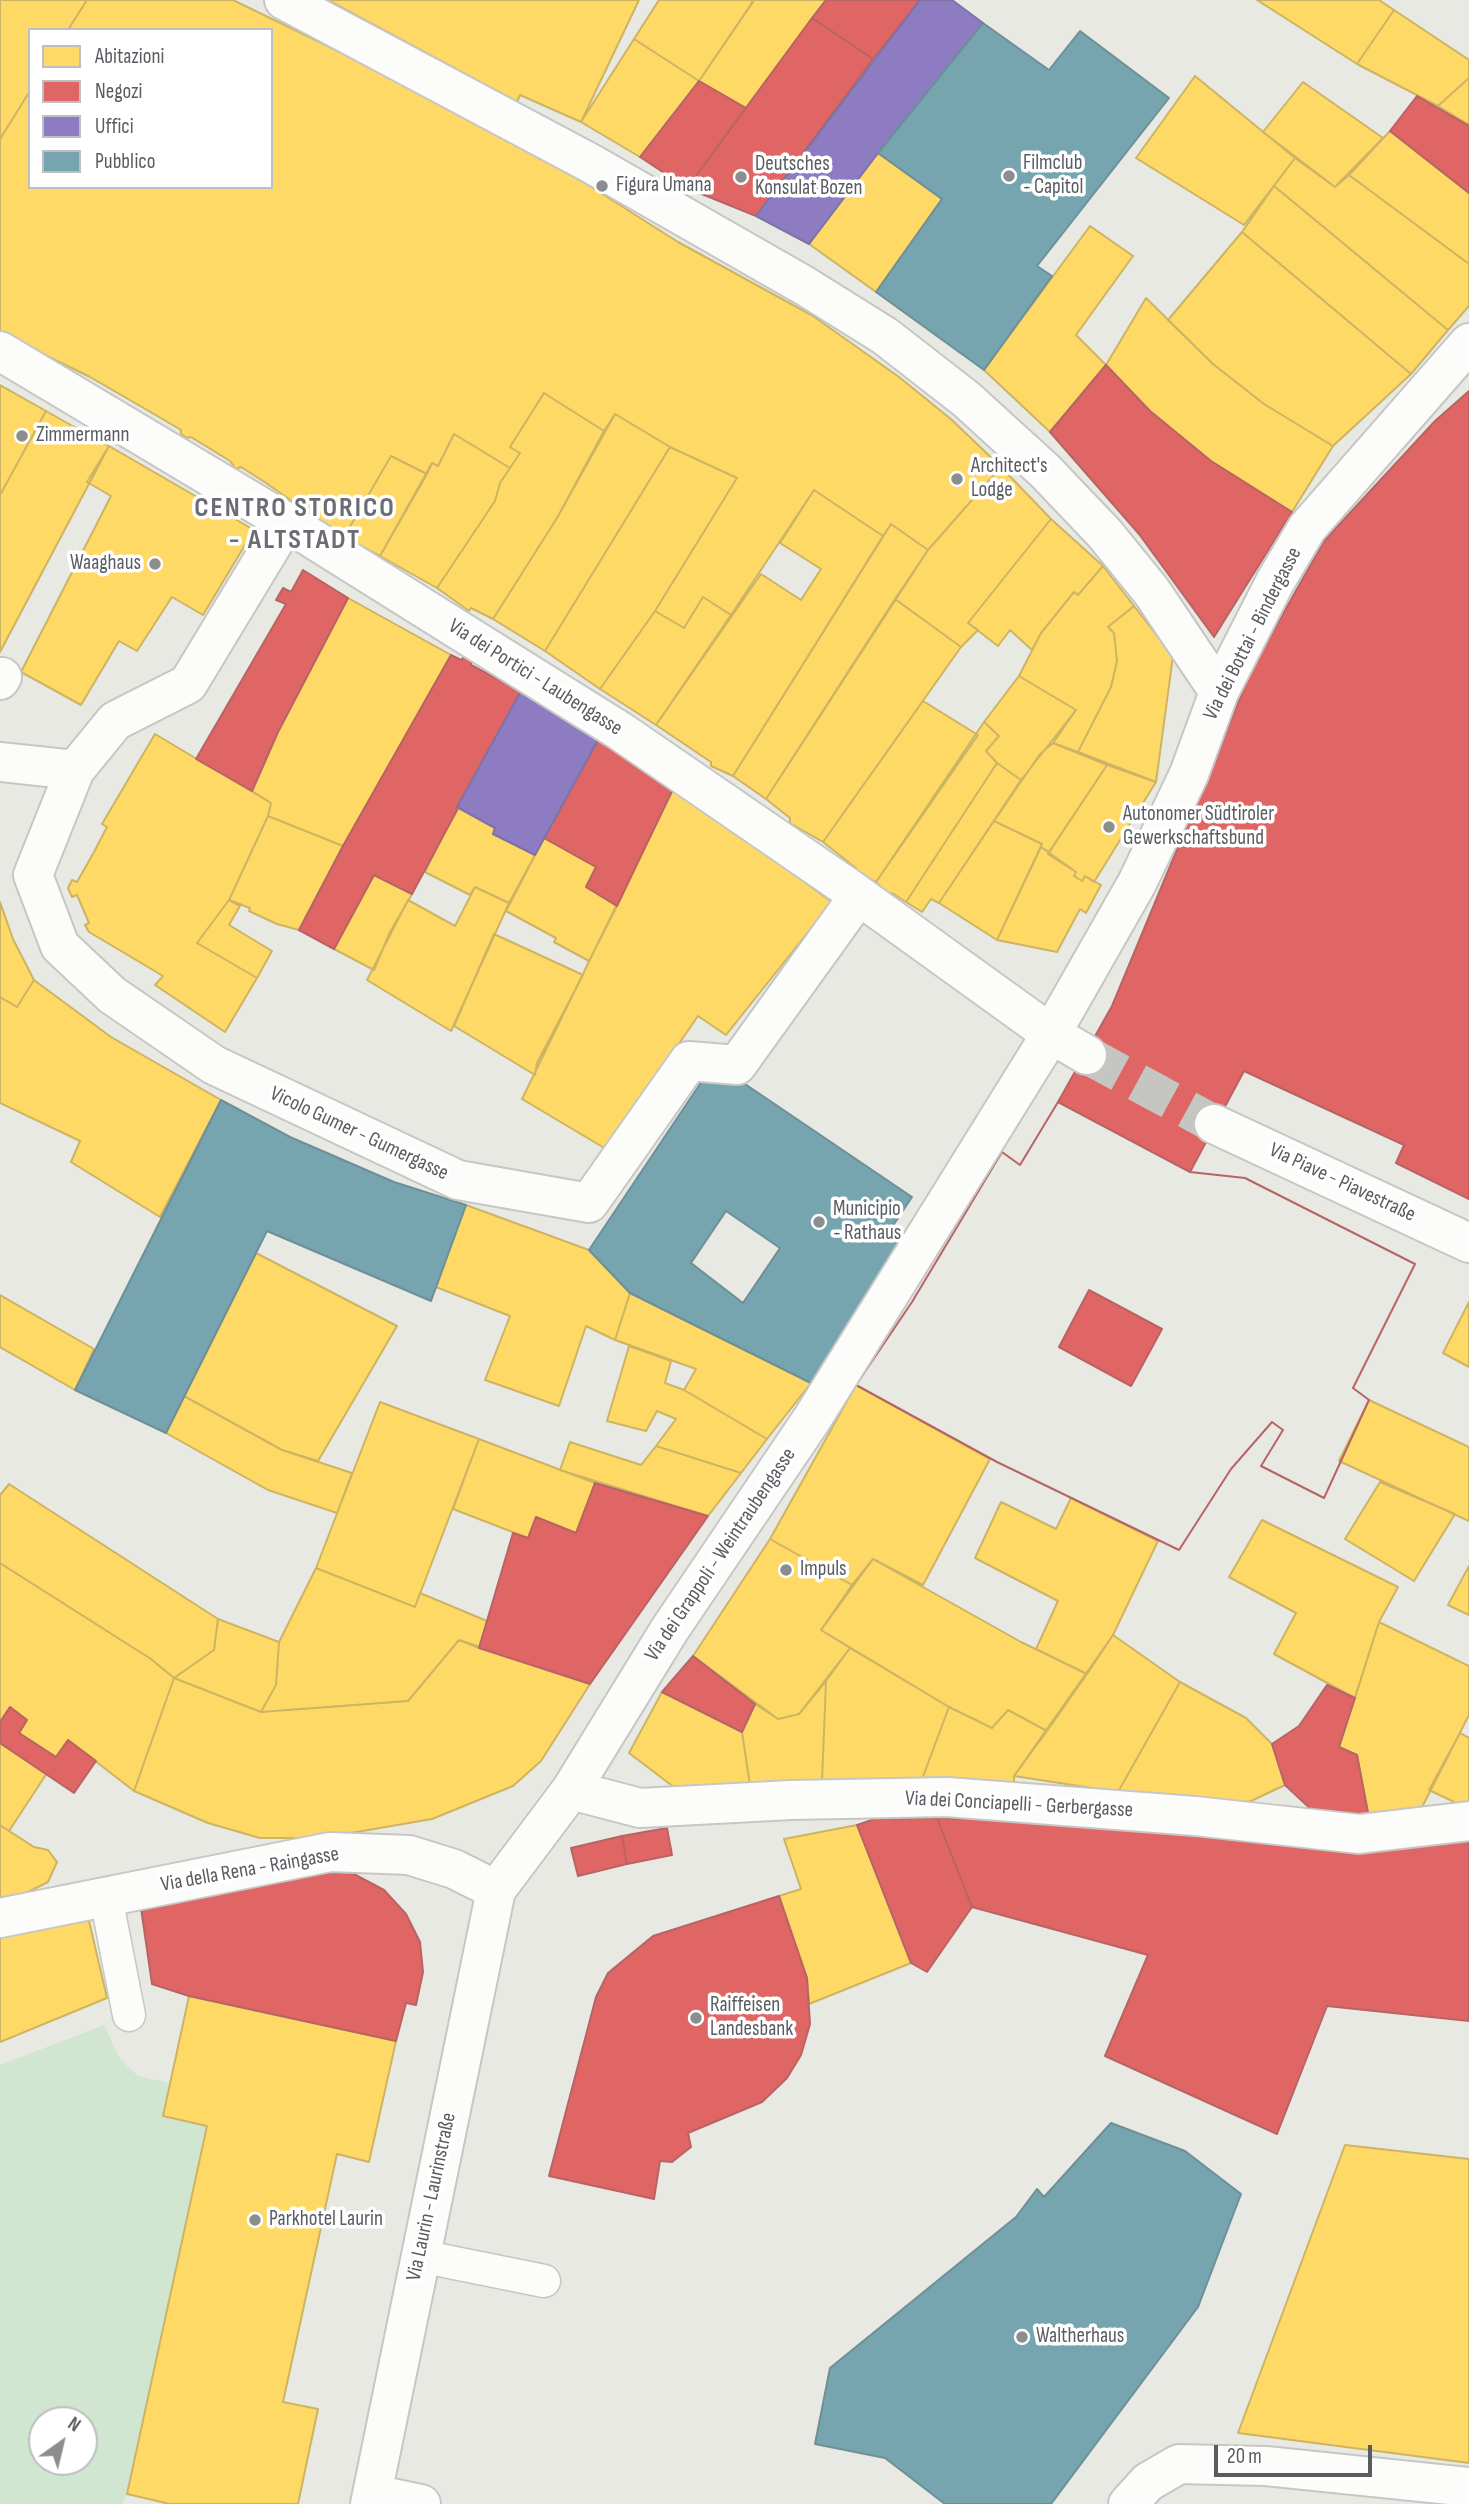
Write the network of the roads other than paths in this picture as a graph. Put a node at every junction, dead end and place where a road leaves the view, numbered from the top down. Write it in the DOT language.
graph roads {
  1 [pos="284,0"];
  2 [pos="1469,343"];
  3 [pos="0,351"];
  4 [pos="286,522"];
  5 [pos="1219,692"];
  6 [pos="0,762"];
  7 [pos="75,770"];
  8 [pos="858,897"];
  9 [pos="1051,1034"];
  10 [pos="1087,1055"];
  11 [pos="1214,1124"];
  12 [pos="940,1217"];
  13 [pos="1469,1243"];
  14 [pos="571,1790"];
  15 [pos="1469,1821"];
  16 [pos="496,1890"];
  17 [pos="106,1897"];
  18 [pos="0,1918"];
  19 [pos="129,2015"];
  20 [pos="420,2256"];
  21 [pos="544,2281"];
  22 [pos="1469,2487"];
  23 [pos="371,2499"];
  24 [pos="421,2504"];
  25 [pos="1128,2504"];
  1 -- 5 [label="street"];
  2 -- 5 [label="street, Via dei Bottai - Bindergasse"];
  3 -- 4 [label="street, Via dei Portici - Laubengasse"];
  4 -- 7 [label="street"];
  4 -- 8 [label="street, Via dei Portici - Laubengasse"];
  5 -- 9 [label="street, Via dei Bottai - Bindergasse"];
  6 -- 7 [label="street"];
  7 -- 8 [label="street, Vicolo Gumer - Gumergasse"];
  8 -- 9 [label="street, Via dei Portici - Laubengasse"];
  9 -- 10 [label="street, Via dei Portici - Laubengasse"];
  9 -- 12 [label="street, Via dei Bottai - Bindergasse"];
  11 -- 13 [label="street, Via Piave - Piavestraße"];
  12 -- 14 [label="street, Via dei Grappoli - Weintraubengasse"];
  14 -- 15 [label="street, Via dei Conciapelli - Gerbergasse"];
  14 -- 16 [label="street, Via dei Grappoli - Weintraubengasse"];
  16 -- 17 [label="street, Via della Rena - Raingasse"];
  16 -- 20 [label="street, Via Laurin - Laurinstraße"];
  17 -- 18 [label="street, Via della Rena - Raingasse"];
  17 -- 19 [label="lane"];
  20 -- 21 [label="lane"];
  20 -- 23 [label="street, Via Laurin - Laurinstraße"];
  22 -- 25 [label="street"];
  23 -- 24 [label="street"];
}
